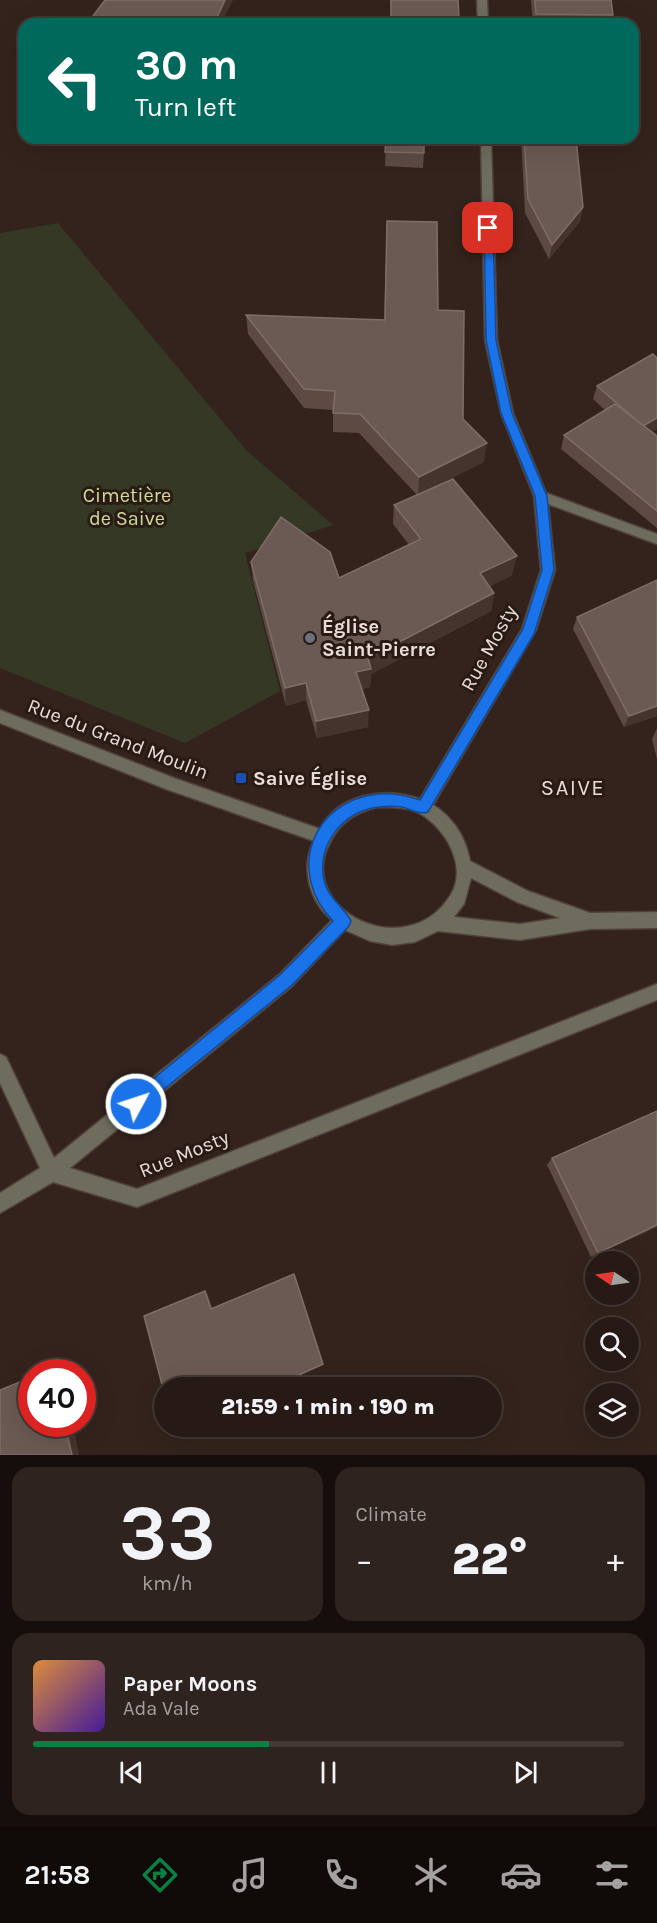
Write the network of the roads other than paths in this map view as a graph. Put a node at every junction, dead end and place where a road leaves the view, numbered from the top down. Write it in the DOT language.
graph roads {
  1 [pos="482,0"];
  2 [pos="483,18"];
  3 [pos="486,144"];
  4 [pos="541,496"];
  5 [pos="657,539"];
  6 [pos="0,716"];
  7 [pos="423,808"];
  8 [pos="322,837"];
  9 [pos="464,866"];
  10 [pos="657,920"];
  11 [pos="343,921"];
  12 [pos="590,921"];
  13 [pos="437,922"];
  14 [pos="657,992"];
  15 [pos="0,1063"];
  16 [pos="51,1172"];
  17 [pos="0,1204"];
  1 -- 2 [label="street"];
  3 -- 4 [label="street, Rue Mosty"];
  4 -- 5 [label="street"];
  4 -- 7 [label="street, Rue Mosty"];
  6 -- 8 [label="street, Rue du Grand Moulin"];
  7 -- 8 [label="street"];
  7 -- 9 [label="street"];
  8 -- 11 [label="street"];
  9 -- 12 [label="street"];
  9 -- 13 [label="street"];
  10 -- 12 [label="street"];
  11 -- 13 [label="street"];
  11 -- 16 [label="street"];
  12 -- 13 [label="street"];
  14 -- 16 [label="street, Rue Mosty"];
  15 -- 16 [label="street"];
  16 -- 17 [label="street"];
}
